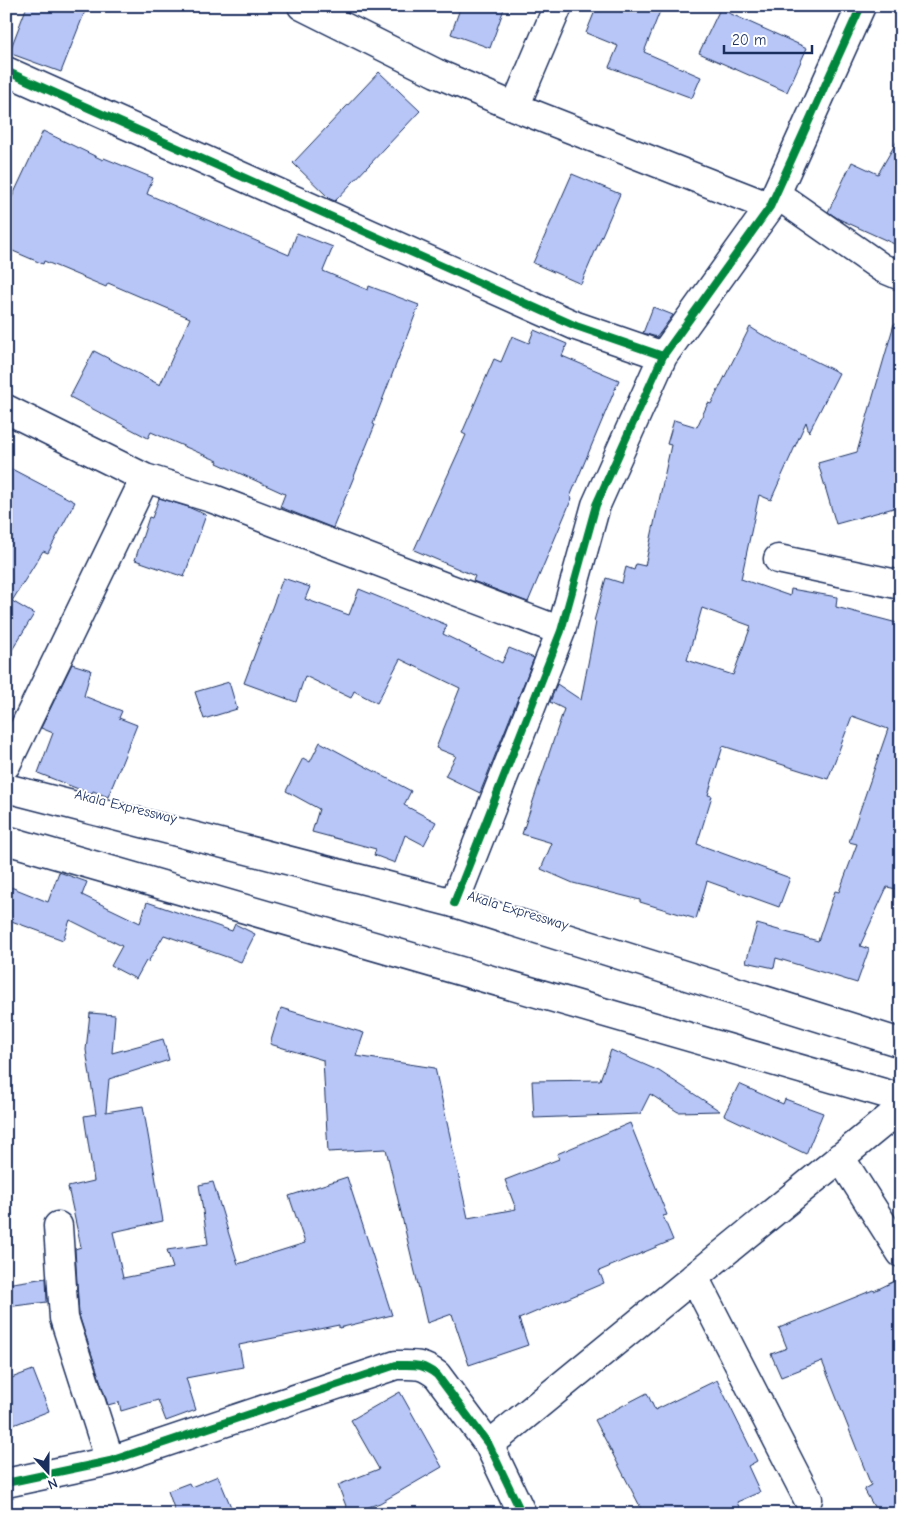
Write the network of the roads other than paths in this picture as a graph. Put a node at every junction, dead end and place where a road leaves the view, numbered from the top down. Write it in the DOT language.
graph roads {
  1 [pos="302,6"];
  2 [pos="558,6"];
  3 [pos="862,6"];
  4 [pos="6,71"];
  5 [pos="515,108"];
  6 [pos="772,201"];
  7 [pos="901,276"];
  8 [pos="662,356"];
  9 [pos="6,409"];
  10 [pos="145,478"];
  11 [pos="778,559"];
  12 [pos="901,585"];
  13 [pos="561,631"];
  14 [pos="6,765"];
  15 [pos="6,788"];
  16 [pos="6,840"];
  17 [pos="454,903"];
  18 [pos="901,1043"];
  19 [pos="901,1098"];
  20 [pos="901,1108"];
  21 [pos="840,1157"];
  22 [pos="58,1226"];
  23 [pos="901,1253"];
  24 [pos="694,1277"];
  25 [pos="489,1445"];
  26 [pos="110,1461"];
  27 [pos="6,1483"];
  28 [pos="808,1498"];
  29 [pos="522,1514"];
  1 -- 5 [label="street"];
  2 -- 5 [label="street"];
  3 -- 6 [label="street"];
  4 -- 8 [label="street"];
  5 -- 6 [label="street"];
  6 -- 7 [label="street"];
  6 -- 8 [label="street"];
  8 -- 13 [label="street"];
  9 -- 10 [label="street"];
  10 -- 13 [label="street"];
  10 -- 14 [label="street"];
  11 -- 12 [label="street"];
  13 -- 17 [label="street"];
  15 -- 17 [label="street, Akala Expressway"];
  16 -- 19 [label="street"];
  17 -- 18 [label="street, Akala Expressway"];
  20 -- 21 [label="street"];
  21 -- 23 [label="street"];
  21 -- 24 [label="street"];
  22 -- 26 [label="street"];
  24 -- 25 [label="street"];
  24 -- 28 [label="street"];
  25 -- 26 [label="street"];
  25 -- 29 [label="street"];
  26 -- 27 [label="street"];
}
